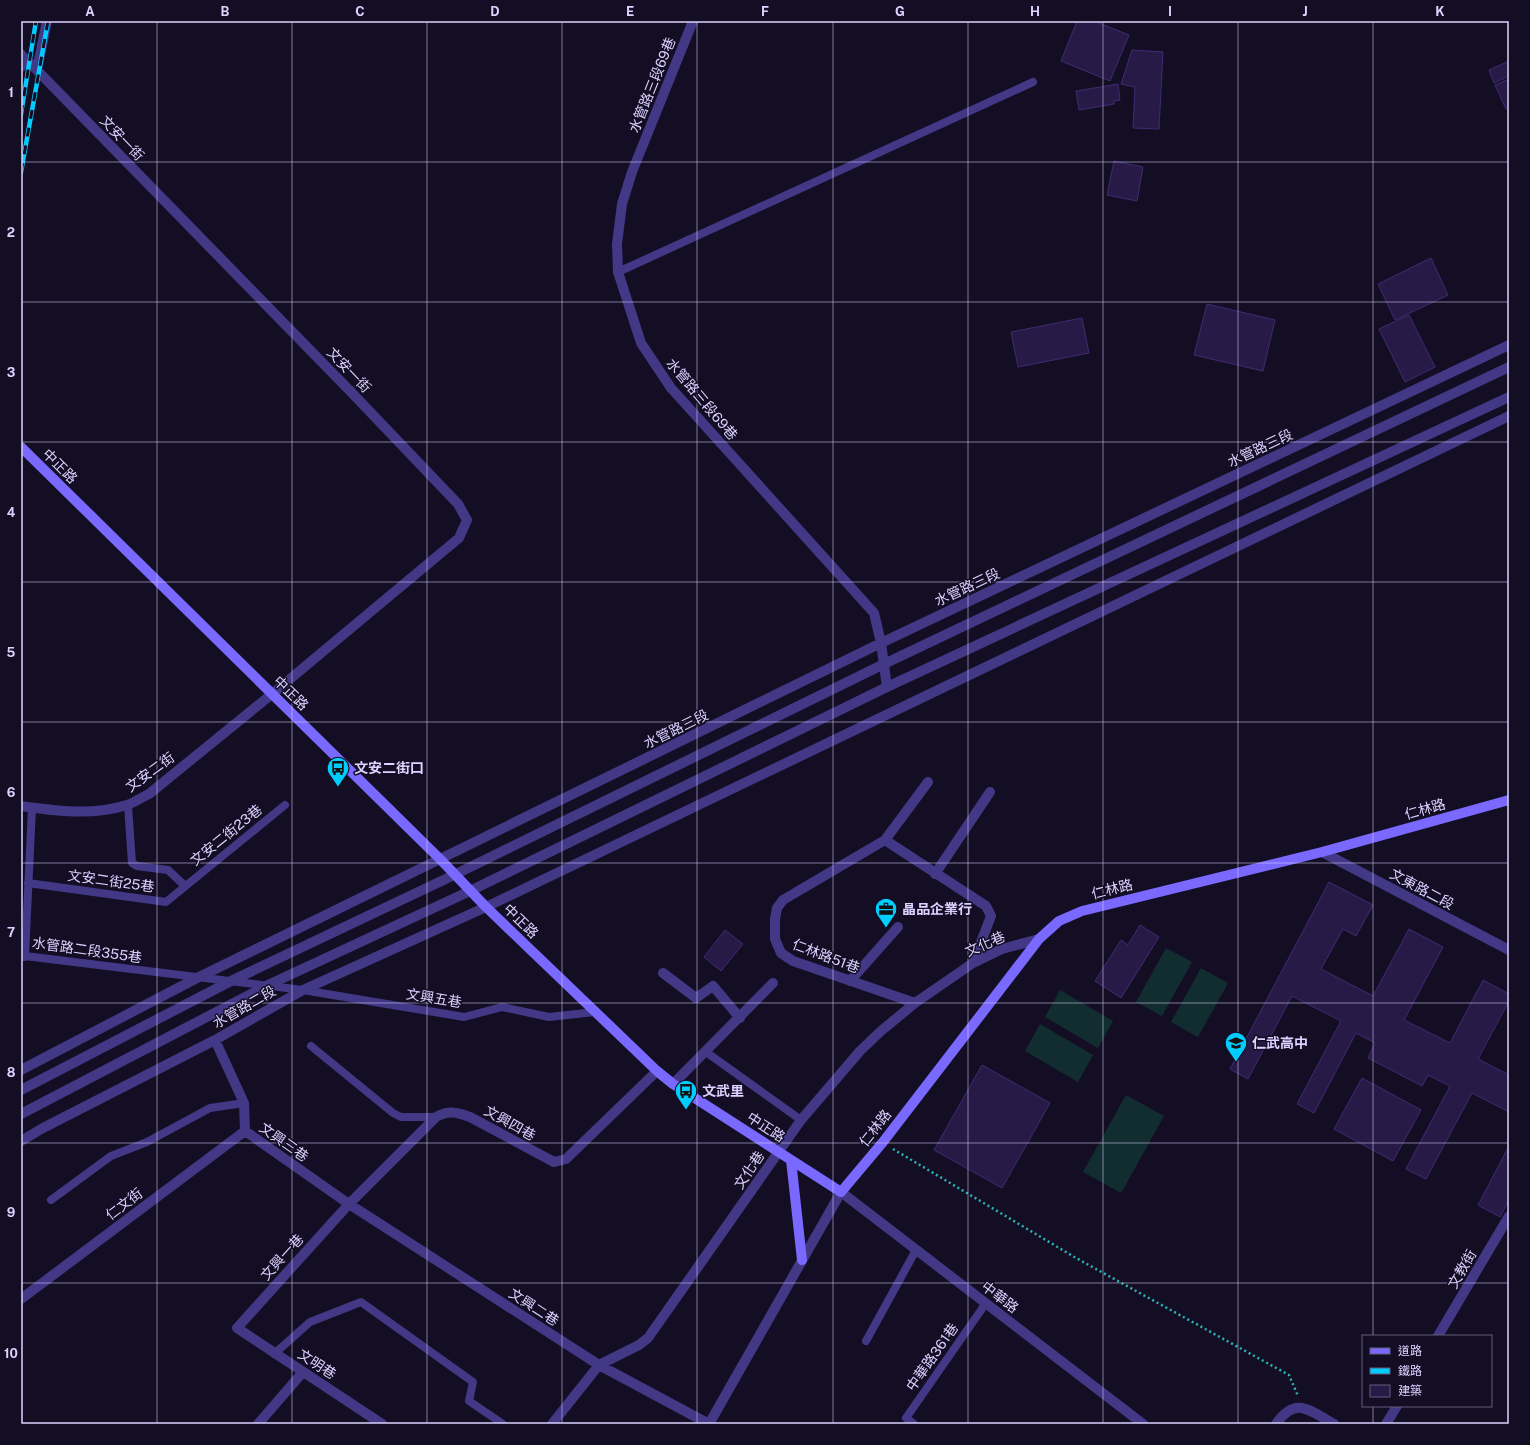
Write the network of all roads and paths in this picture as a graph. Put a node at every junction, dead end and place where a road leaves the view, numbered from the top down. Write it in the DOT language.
graph roads {
  1 [pos="47,21"];
  2 [pos="693,21"];
  3 [pos="21,53"];
  4 [pos="24,64"];
  5 [pos="37,70"];
  6 [pos="1033,82"];
  7 [pos="618,272"];
  8 [pos="1509,345"];
  9 [pos="1509,367"];
  10 [pos="1509,397"];
  11 [pos="1509,416"];
  12 [pos="21,447"];
  13 [pos="881,643"];
  14 [pos="884,664"];
  15 [pos="887,687"];
  16 [pos="272,694"];
  17 [pos="928,782"];
  18 [pos="990,792"];
  19 [pos="1509,800"];
  20 [pos="128,805"];
  21 [pos="285,805"];
  22 [pos="21,806"];
  23 [pos="32,808"];
  24 [pos="885,840"];
  25 [pos="1322,852"];
  26 [pos="441,860"];
  27 [pos="935,874"];
  28 [pos="454,875"];
  29 [pos="28,883"];
  30 [pos="184,885"];
  31 [pos="470,891"];
  32 [pos="486,907"];
  33 [pos="898,927"];
  34 [pos="1039,939"];
  35 [pos="1509,950"];
  36 [pos="23,956"];
  37 [pos="973,962"];
  38 [pos="663,973"];
  39 [pos="197,978"];
  40 [pos="850,980"];
  41 [pos="231,981"];
  42 [pos="773,983"];
  43 [pos="268,985"];
  44 [pos="303,990"];
  45 [pos="915,1002"];
  46 [pos="594,1012"];
  47 [pos="740,1018"];
  48 [pos="215,1040"];
  49 [pos="310,1046"];
  50 [pos="706,1052"];
  51 [pos="21,1070"];
  52 [pos="657,1071"];
  53 [pos="673,1084"];
  54 [pos="21,1090"];
  55 [pos="244,1103"];
  56 [pos="21,1114"];
  57 [pos="436,1117"];
  58 [pos="801,1120"];
  59 [pos="245,1131"];
  60 [pos="21,1141"];
  61 [pos="883,1142"];
  62 [pos="778,1152"];
  63 [pos="791,1160"];
  64 [pos="841,1192"];
  65 [pos="51,1200"];
  66 [pos="349,1204"];
  67 [pos="1509,1217"];
  68 [pos="916,1250"];
  69 [pos="802,1260"];
  70 [pos="21,1299"];
  71 [pos="986,1303"];
  72 [pos="237,1328"];
  73 [pos="1439,1335"];
  74 [pos="866,1341"];
  75 [pos="274,1354"];
  76 [pos="599,1365"];
  77 [pos="303,1372"];
  78 [pos="1298,1407"];
  79 [pos="1396,1407"];
  80 [pos="258,1424"];
  81 [pos="382,1424"];
  82 [pos="503,1424"];
  83 [pos="552,1424"];
  84 [pos="709,1424"];
  85 [pos="914,1424"];
  86 [pos="1143,1424"];
  87 [pos="1276,1424"];
  88 [pos="1334,1424"];
  89 [pos="1386,1424"];
  1 -- 5 [label="street"];
  2 -- 7 [label="street, 水管路三段69巷"];
  3 -- 4 [label="lane"];
  4 -- 5 [label="street, 文安一街"];
  5 -- 16 [label="street, 文安一街"];
  6 -- 7 [label="lane"];
  7 -- 13 [label="street, 水管路三段69巷"];
  8 -- 13 [label="street, 水管路三段"];
  9 -- 14 [label="street"];
  10 -- 15 [label="street"];
  11 -- 32 [label="street"];
  12 -- 16 [label="main road, 中正路"];
  13 -- 14 [label="street, 水管路三段69巷"];
  13 -- 26 [label="street, 水管路三段"];
  14 -- 15 [label="street, 水管路三段69巷"];
  14 -- 28 [label="street"];
  15 -- 31 [label="street"];
  16 -- 20 [label="street, 文安二街"];
  16 -- 26 [label="main road, 中正路"];
  17 -- 24 [label="street, 仁林路51巷"];
  18 -- 27 [label="street"];
  19 -- 25 [label="main road, 仁林路"];
  20 -- 23 [label="street, 文安二街"];
  20 -- 30 [label="lane"];
  21 -- 30 [label="lane, 文安二街23巷"];
  22 -- 23 [label="street, 文安二街"];
  23 -- 29 [label="lane, 水管路二段355巷"];
  24 -- 27 [label="street"];
  24 -- 40 [label="street, 仁林路51巷"];
  25 -- 34 [label="main road, 仁林路"];
  25 -- 35 [label="street, 文東路二段"];
  26 -- 28 [label="main road, 中正路"];
  26 -- 39 [label="street"];
  27 -- 37 [label="street"];
  28 -- 31 [label="main road, 中正路"];
  28 -- 41 [label="street, 水管路二段"];
  29 -- 30 [label="lane, 文安二街25巷"];
  29 -- 36 [label="lane, 水管路二段355巷"];
  31 -- 32 [label="main road, 中正路"];
  31 -- 43 [label="street, 水管路二段"];
  32 -- 44 [label="street, 水管路二段"];
  32 -- 46 [label="main road, 中正路"];
  33 -- 40 [label="street"];
  34 -- 37 [label="street, 文化巷"];
  34 -- 61 [label="main road, 仁林路"];
  36 -- 39 [label="lane, 水管路二段355巷"];
  37 -- 45 [label="street, 文化巷"];
  38 -- 47 [label="street"];
  39 -- 41 [label="lane, 水管路二段355巷"];
  39 -- 51 [label="street"];
  40 -- 45 [label="street, 仁林路51巷"];
  41 -- 43 [label="lane, 文興五巷"];
  41 -- 54 [label="street, 水管路二段"];
  42 -- 47 [label="street"];
  43 -- 44 [label="lane, 文興五巷"];
  43 -- 56 [label="street, 水管路二段"];
  44 -- 46 [label="lane, 文興五巷"];
  44 -- 48 [label="street, 水管路二段"];
  45 -- 58 [label="street, 文化巷"];
  46 -- 52 [label="main road, 中正路"];
  47 -- 50 [label="street"];
  48 -- 55 [label="street, 文興三巷"];
  48 -- 60 [label="street, 水管路二段"];
  49 -- 57 [label="lane"];
  50 -- 53 [label="street"];
  50 -- 58 [label="lane"];
  52 -- 53 [label="main road, 中正路"];
  52 -- 57 [label="street, 文興四巷"];
  53 -- 62 [label="main road, 中正路"];
  55 -- 59 [label="street, 文興三巷"];
  55 -- 65 [label="lane"];
  57 -- 66 [label="street"];
  58 -- 62 [label="street, 文化巷"];
  59 -- 66 [label="street, 文興三巷"];
  59 -- 70 [label="street, 仁文街"];
  61 -- 64 [label="main road, 仁林路"];
  61 -- 78 [label="path"];
  62 -- 63 [label="main road, 中正路"];
  62 -- 76 [label="street, 文化巷"];
  63 -- 64 [label="main road, 中正路"];
  63 -- 69 [label="main road"];
  64 -- 68 [label="street, 中華路"];
  64 -- 69 [label="street"];
  66 -- 72 [label="street, 文興一巷"];
  66 -- 76 [label="street, 文興二巷"];
  67 -- 73 [label="street, 文教街"];
  68 -- 71 [label="street, 中華路"];
  68 -- 74 [label="lane"];
  69 -- 84 [label="street"];
  71 -- 85 [label="lane, 中華路361巷"];
  71 -- 86 [label="street, 中華路"];
  72 -- 75 [label="street, 文明巷"];
  75 -- 77 [label="street, 文明巷"];
  75 -- 82 [label="lane"];
  76 -- 83 [label="street, 文化巷"];
  76 -- 84 [label="street, 文興二巷"];
  77 -- 80 [label="street"];
  77 -- 81 [label="street, 文明巷"];
  78 -- 87 [label="street"];
  78 -- 88 [label="street"];
  79 -- 89 [label="street"];
}
